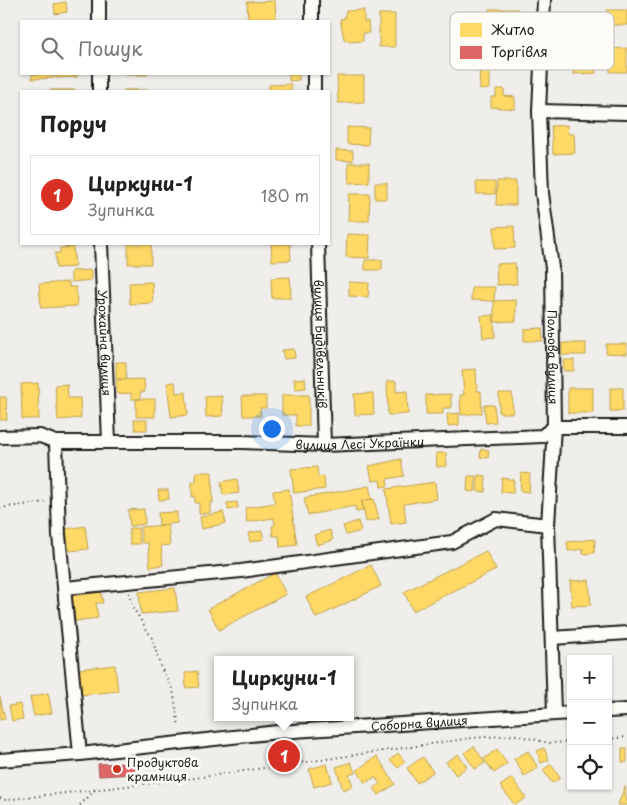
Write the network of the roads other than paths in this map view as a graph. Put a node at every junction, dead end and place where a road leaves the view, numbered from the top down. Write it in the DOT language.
graph roads {
  1 [pos="99,0"];
  2 [pos="312,0"];
  3 [pos="99,20"];
  4 [pos="312,20"];
  5 [pos="541,70"];
  6 [pos="99,75"];
  7 [pos="314,75"];
  8 [pos="99,90"];
  9 [pos="314,90"];
  10 [pos="539,111"];
  11 [pos="627,113"];
  12 [pos="101,245"];
  13 [pos="318,245"];
  14 [pos="627,426"];
  15 [pos="554,427"];
  16 [pos="0,436"];
  17 [pos="56,442"];
  18 [pos="109,442"];
  19 [pos="324,445"];
  20 [pos="548,525"];
  21 [pos="65,588"];
  22 [pos="627,633"];
  23 [pos="552,638"];
  24 [pos="627,710"];
  25 [pos="612,711"];
  26 [pos="567,712"];
  27 [pos="554,713"];
  28 [pos="80,754"];
  29 [pos="0,760"];
  1 -- 3 [label="street"];
  2 -- 4 [label="street"];
  5 -- 10 [label="street, Польова вулиця"];
  6 -- 8 [label="street"];
  7 -- 9 [label="street"];
  10 -- 11 [label="street"];
  10 -- 15 [label="street, Польова вулиця"];
  12 -- 18 [label="street, Урожайна вулиця"];
  13 -- 19 [label="street, вулиця Будівельників"];
  14 -- 15 [label="street, вулиця Лесі Українки"];
  15 -- 19 [label="street, вулиця Лесі Українки"];
  15 -- 20 [label="street, Польова вулиця"];
  16 -- 17 [label="street, вулиця Лесі Українки"];
  17 -- 18 [label="street, вулиця Лесі Українки"];
  17 -- 21 [label="street"];
  18 -- 19 [label="street, вулиця Лесі Українки"];
  20 -- 21 [label="street"];
  20 -- 23 [label="street, Польова вулиця"];
  21 -- 28 [label="street"];
  22 -- 23 [label="street"];
  23 -- 27 [label="street, Польова вулиця"];
  24 -- 25 [label="street"];
  26 -- 27 [label="street, Соборна вулиця"];
  27 -- 28 [label="street, Соборна вулиця"];
  28 -- 29 [label="street, Соборна вулиця"];
}
